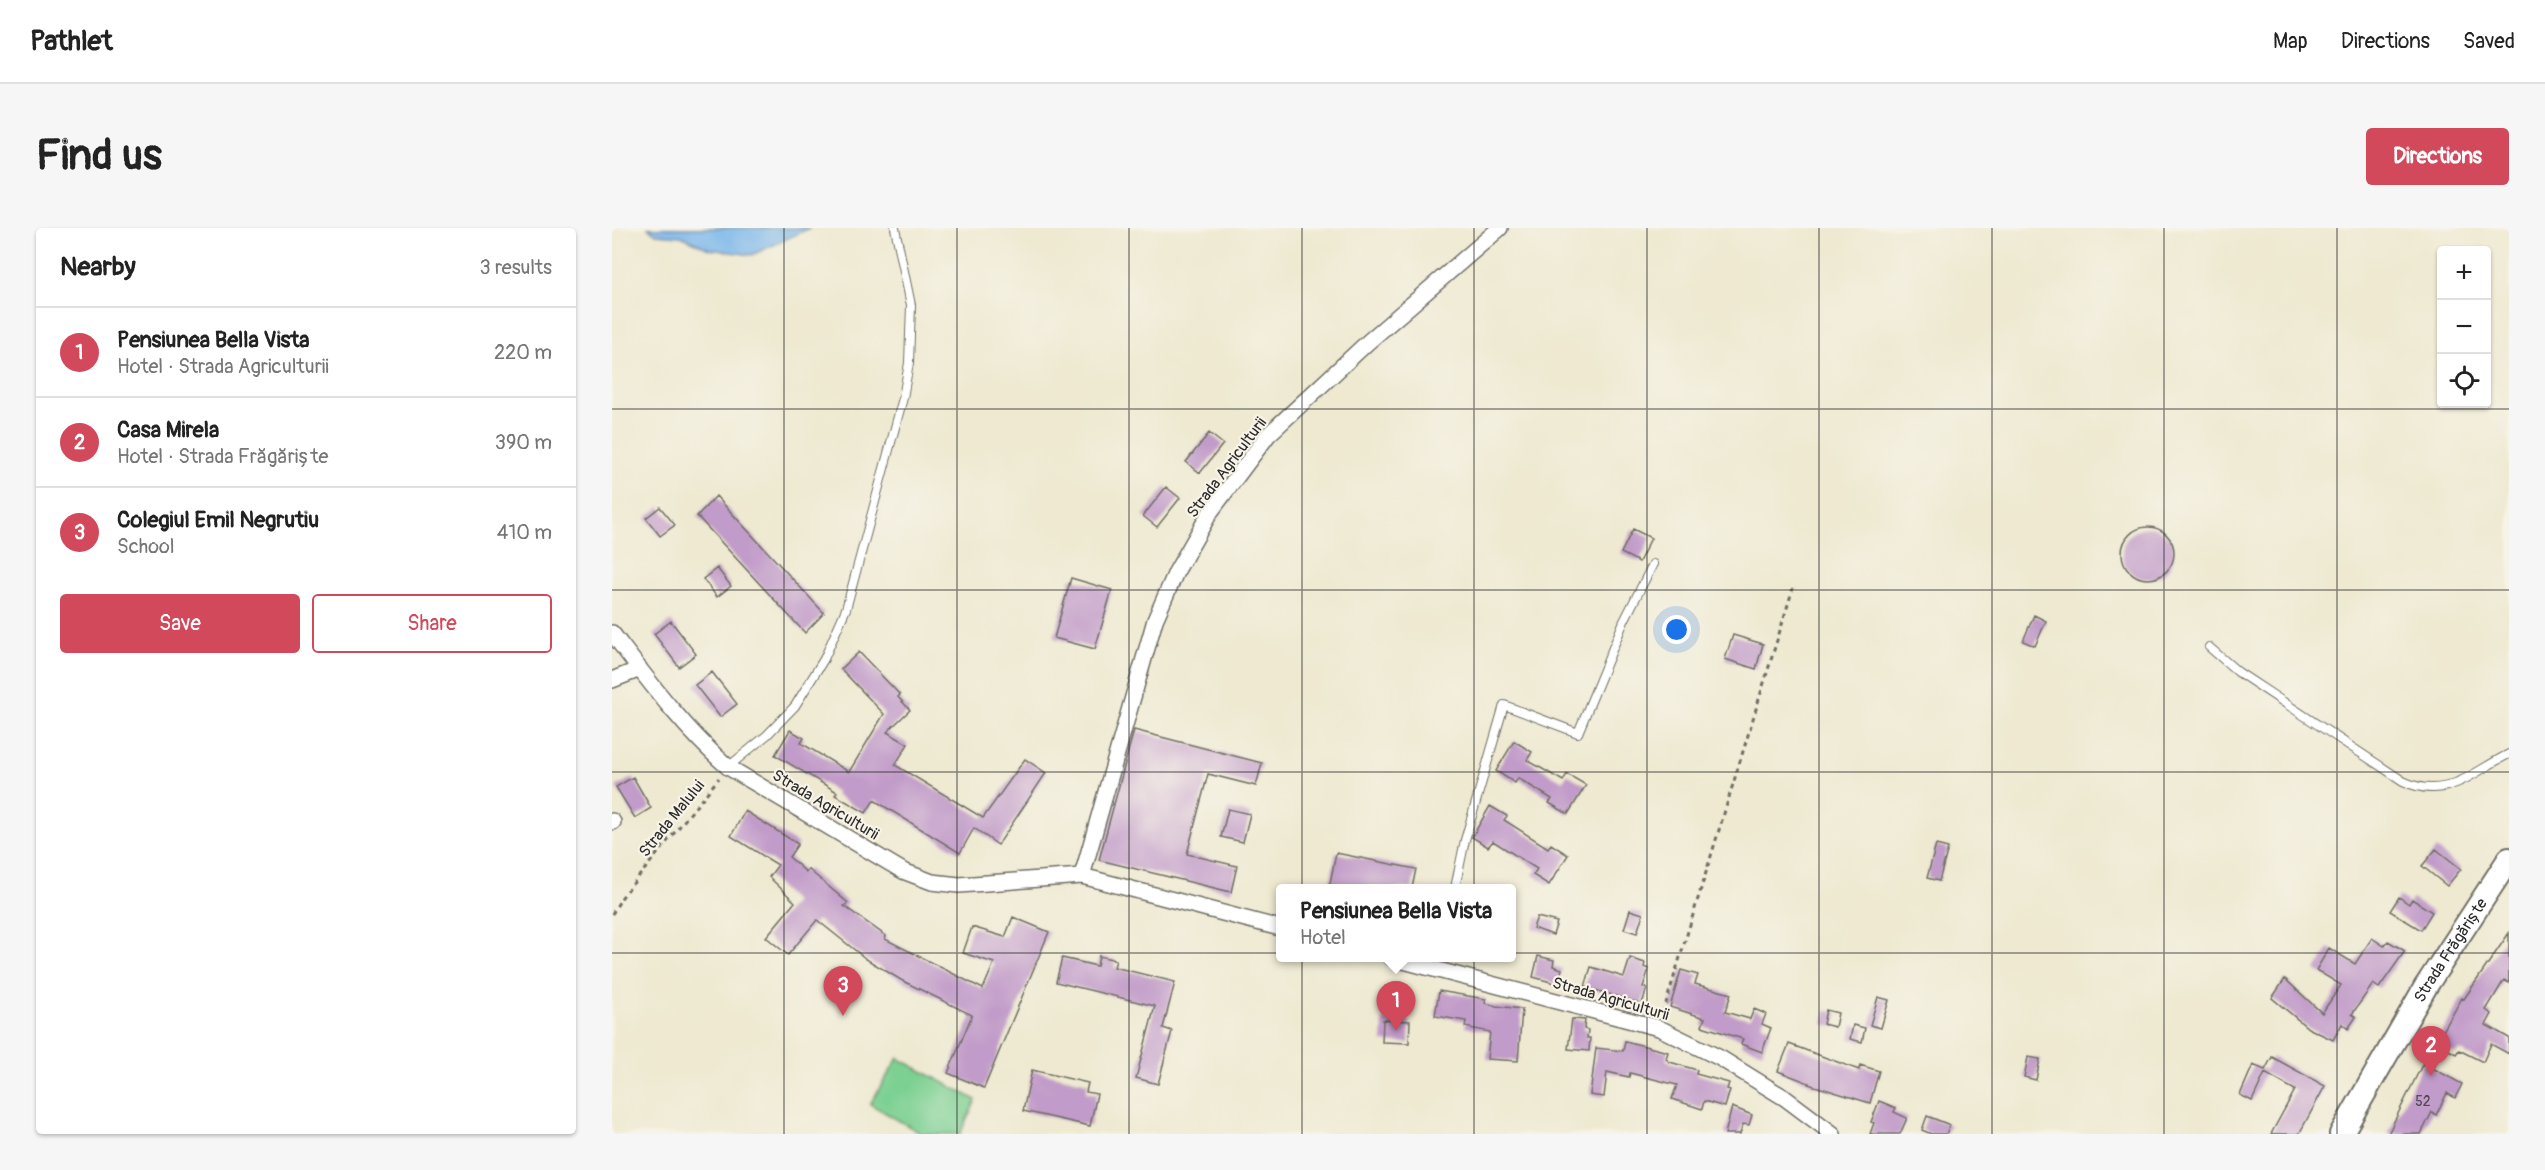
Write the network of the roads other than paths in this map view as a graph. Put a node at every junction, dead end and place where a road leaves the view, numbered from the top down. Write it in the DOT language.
graph roads {
  1 [pos="895,228"];
  2 [pos="1500,228"];
  3 [pos="1653,564"];
  4 [pos="612,633"];
  5 [pos="2209,647"];
  6 [pos="639,669"];
  7 [pos="612,680"];
  8 [pos="2509,754"];
  9 [pos="728,767"];
  10 [pos="2509,859"];
  11 [pos="1082,876"];
  12 [pos="1456,884"];
  13 [pos="1276,927"];
  14 [pos="1418,962"];
  15 [pos="1833,1134"];
  16 [pos="2341,1134"];
  1 -- 9 [label="lane"];
  2 -- 11 [label="street, Strada Agriculturii"];
  3 -- 12 [label="lane"];
  4 -- 6 [label="street, Strada Agriculturii"];
  5 -- 8 [label="lane"];
  6 -- 7 [label="street"];
  6 -- 9 [label="street, Strada Agriculturii"];
  9 -- 11 [label="street, Strada Agriculturii"];
  10 -- 16 [label="street, Strada Frăgăriște"];
  11 -- 13 [label="street, Strada Agriculturii"];
  14 -- 15 [label="street, Strada Agriculturii"];
}
